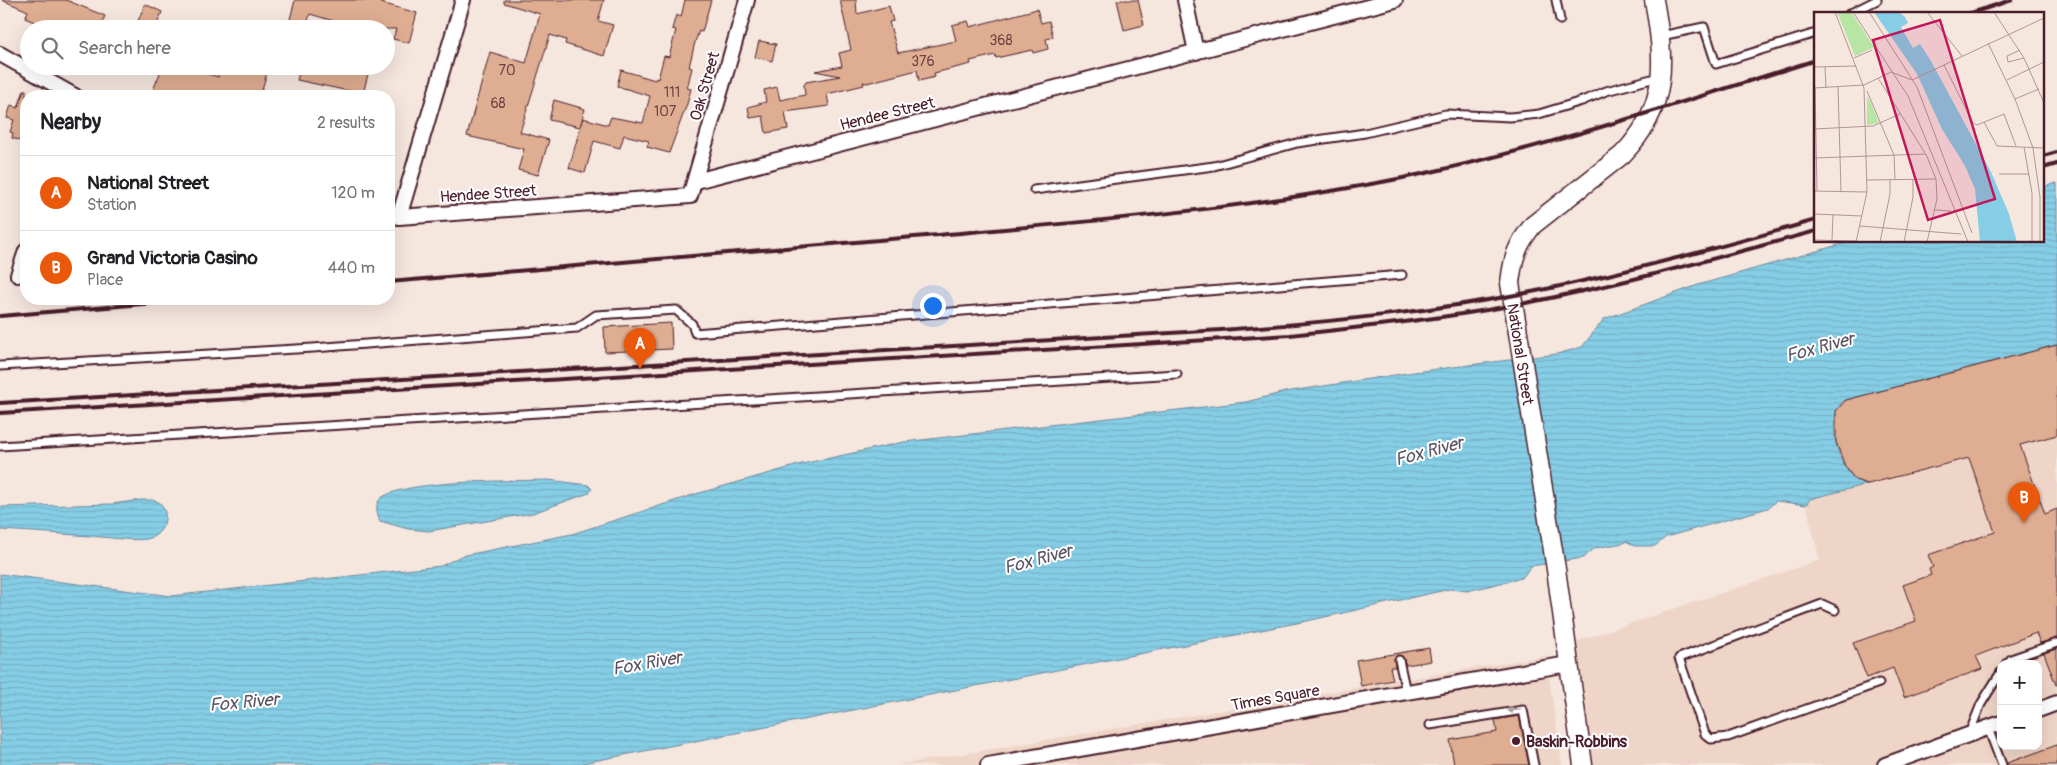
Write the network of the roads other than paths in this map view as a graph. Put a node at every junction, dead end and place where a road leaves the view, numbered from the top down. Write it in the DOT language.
graph roads {
  1 [pos="463,0"];
  2 [pos="747,0"];
  3 [pos="1185,0"];
  4 [pos="1395,0"];
  5 [pos="1556,0"];
  6 [pos="1654,0"];
  7 [pos="1877,0"];
  8 [pos="1853,12"];
  9 [pos="1560,20"];
  10 [pos="1814,34"];
  11 [pos="1661,36"];
  12 [pos="1196,52"];
  13 [pos="0,54"];
  14 [pos="20,65"];
  15 [pos="38,75"];
  16 [pos="1662,76"];
  17 [pos="64,90"];
  18 [pos="696,181"];
  19 [pos="1034,190"];
  20 [pos="395,212"];
  21 [pos="395,215"];
  22 [pos="20,269"];
  23 [pos="18,275"];
  24 [pos="1402,275"];
  25 [pos="0,366"];
  26 [pos="1176,374"];
  27 [pos="0,446"];
  28 [pos="1835,610"];
  29 [pos="2057,643"];
  30 [pos="1399,660"];
  31 [pos="2010,660"];
  32 [pos="1568,664"];
  33 [pos="1997,678"];
  34 [pos="1879,682"];
  35 [pos="1406,692"];
  36 [pos="2057,703"];
  37 [pos="2042,709"];
  38 [pos="1430,725"];
  39 [pos="1994,726"];
  40 [pos="1968,735"];
  41 [pos="988,765"];
  42 [pos="1534,765"];
  43 [pos="1583,765"];
  44 [pos="1885,765"];
  45 [pos="2002,765"];
  1 -- 20 [label="street"];
  2 -- 18 [label="street, Oak Street"];
  3 -- 12 [label="street"];
  4 -- 12 [label="street, Hendee Street"];
  5 -- 9 [label="lane"];
  6 -- 11 [label="street, National Street"];
  7 -- 8 [label="lane"];
  10 -- 11 [label="lane"];
  11 -- 16 [label="street, National Street"];
  12 -- 18 [label="street, Hendee Street"];
  13 -- 14 [label="street"];
  15 -- 17 [label="street"];
  16 -- 19 [label="lane"];
  16 -- 32 [label="street, National Street"];
  18 -- 21 [label="street, Hendee Street"];
  22 -- 23 [label="street"];
  24 -- 25 [label="lane"];
  26 -- 27 [label="lane"];
  28 -- 34 [label="lane"];
  29 -- 31 [label="lane"];
  30 -- 35 [label="lane"];
  32 -- 35 [label="street, Times Square"];
  32 -- 43 [label="street, National Street"];
  33 -- 40 [label="lane"];
  35 -- 41 [label="street, Times Square"];
  36 -- 37 [label="street"];
  42 -- 38 [label="lane, one-way"];
  39 -- 40 [label="street"];
  39 -- 45 [label="lane"];
  40 -- 44 [label="street"];
}
